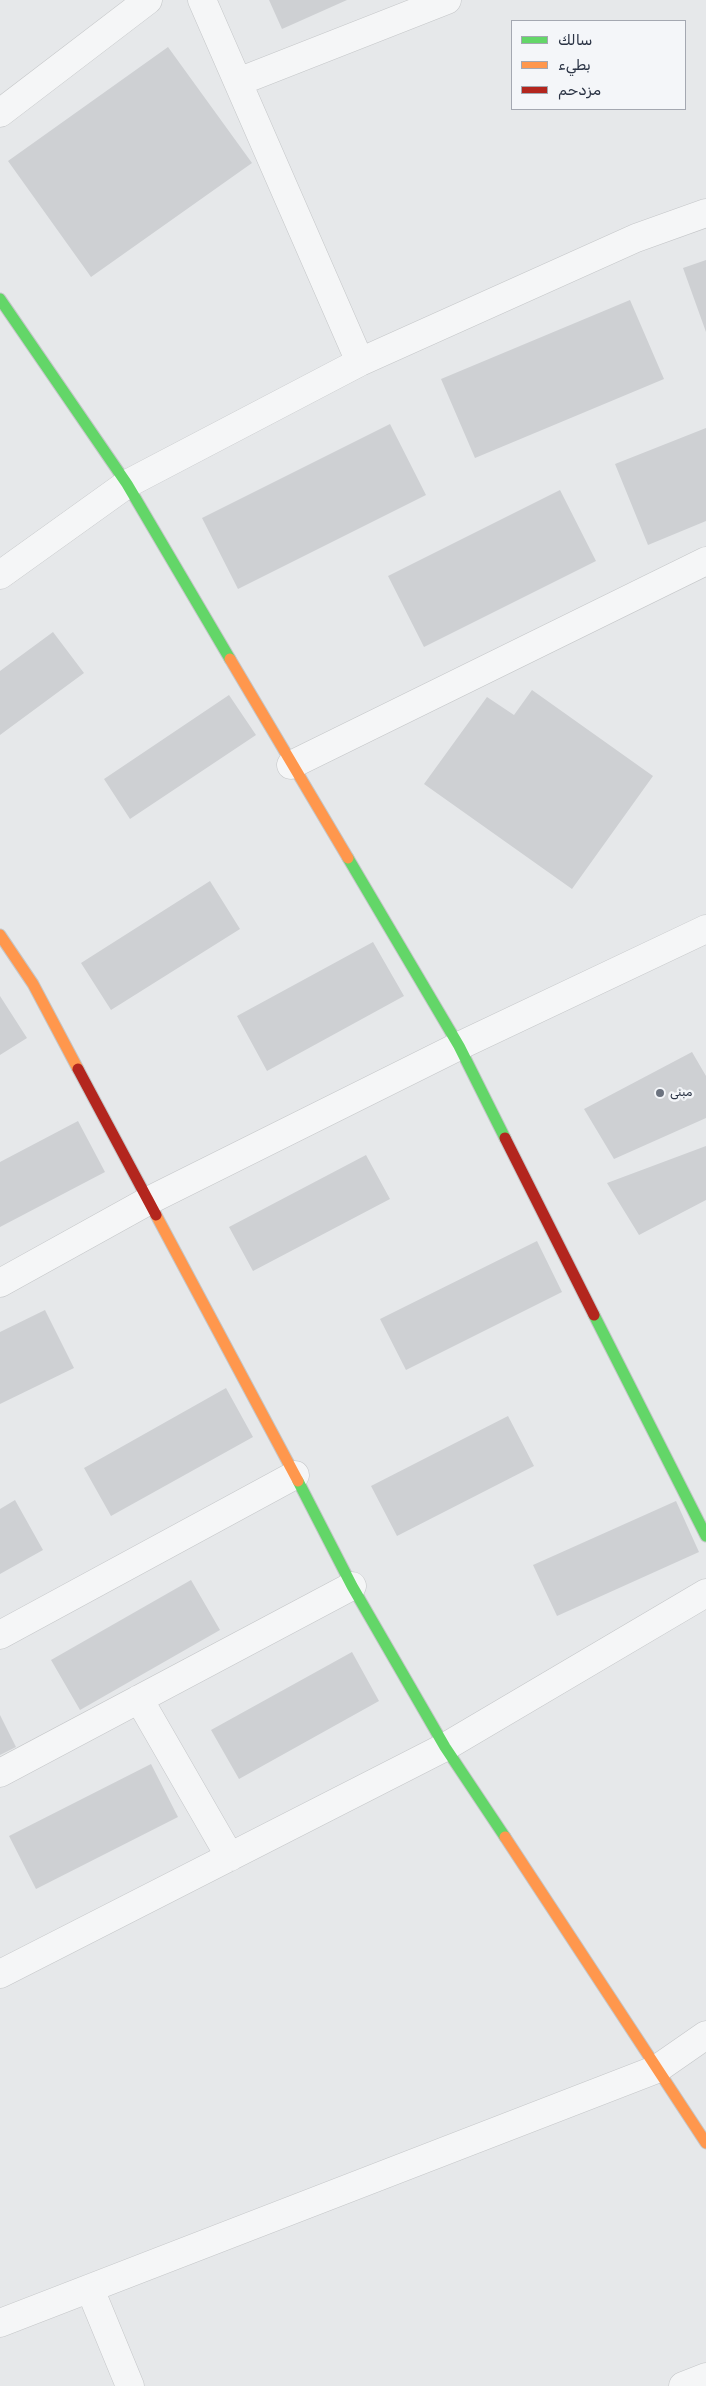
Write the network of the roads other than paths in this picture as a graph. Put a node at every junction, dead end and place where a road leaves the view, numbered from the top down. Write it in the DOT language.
graph roads {
  1 [pos="148,0"];
  2 [pos="202,0"];
  3 [pos="447,0"];
  4 [pos="238,82"];
  5 [pos="0,113"];
  6 [pos="706,213"];
  7 [pos="0,299"];
  8 [pos="360,362"];
  9 [pos="127,484"];
  10 [pos="706,561"];
  11 [pos="0,575"];
  12 [pos="291,765"];
  13 [pos="706,929"];
  14 [pos="0,935"];
  15 [pos="459,1046"];
  16 [pos="148,1201"];
  17 [pos="0,1283"];
  18 [pos="295,1475"];
  19 [pos="706,1536"];
  20 [pos="352,1586"];
  21 [pos="706,1592"];
  22 [pos="0,1635"];
  23 [pos="139,1699"];
  24 [pos="445,1747"];
  25 [pos="0,1773"];
  26 [pos="230,1857"];
  27 [pos="0,1974"];
  28 [pos="706,2036"];
  29 [pos="657,2069"];
  30 [pos="706,2144"];
  31 [pos="90,2289"];
  32 [pos="0,2323"];
  33 [pos="706,2377"];
  34 [pos="130,2386"];
  35 [pos="683,2386"];
  1 -- 5 [label="street"];
  2 -- 4 [label="street"];
  3 -- 4 [label="street"];
  4 -- 8 [label="street"];
  6 -- 8 [label="street"];
  7 -- 9 [label="street"];
  8 -- 9 [label="street"];
  9 -- 11 [label="street"];
  9 -- 12 [label="street"];
  10 -- 12 [label="street"];
  12 -- 15 [label="street"];
  13 -- 15 [label="street"];
  14 -- 16 [label="street"];
  15 -- 16 [label="street"];
  15 -- 19 [label="street"];
  16 -- 17 [label="street"];
  16 -- 18 [label="street"];
  18 -- 20 [label="street"];
  18 -- 22 [label="street"];
  20 -- 23 [label="street"];
  20 -- 24 [label="street"];
  21 -- 24 [label="street"];
  23 -- 25 [label="street"];
  23 -- 26 [label="street"];
  24 -- 26 [label="street"];
  24 -- 29 [label="street"];
  26 -- 27 [label="street"];
  28 -- 29 [label="street"];
  29 -- 30 [label="street"];
  29 -- 31 [label="street"];
  31 -- 32 [label="street"];
  31 -- 34 [label="street"];
  33 -- 35 [label="street"];
}
